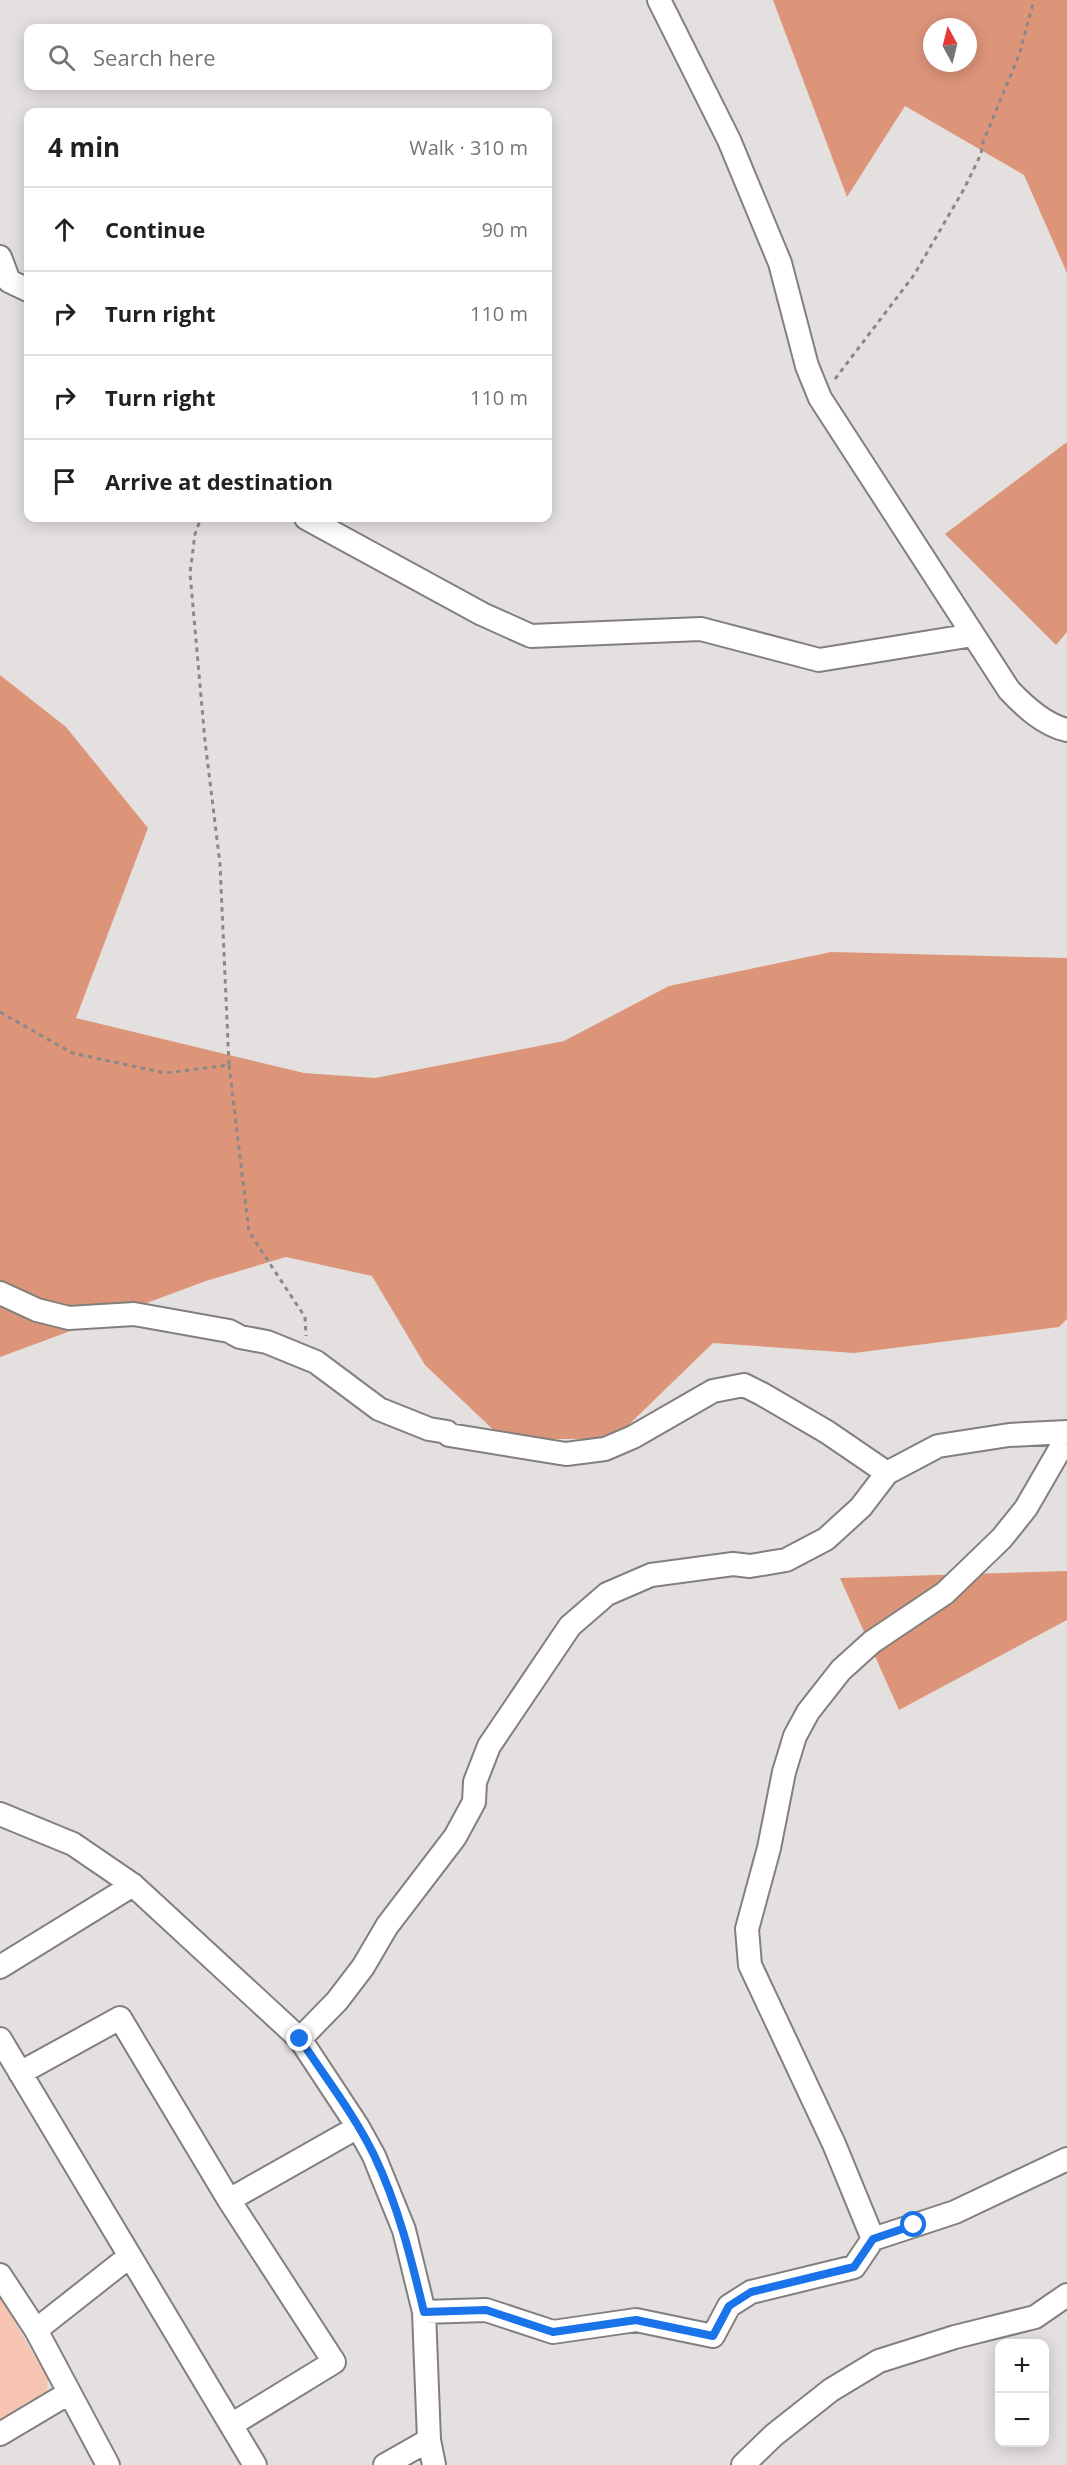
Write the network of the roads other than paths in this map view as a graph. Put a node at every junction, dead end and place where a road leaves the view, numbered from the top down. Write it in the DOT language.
graph roads {
  1 [pos="659,0"];
  2 [pos="0,257"];
  3 [pos="24,288"];
  4 [pos="313,522"];
  5 [pos="973,635"];
  6 [pos="1067,730"];
  7 [pos="0,1293"];
  8 [pos="1067,1432"];
  9 [pos="1067,1437"];
  10 [pos="887,1473"];
  11 [pos="0,1814"];
  12 [pos="133,1885"];
  13 [pos="0,1967"];
  14 [pos="0,2038"];
  15 [pos="300,2039"];
  16 [pos="20,2073"];
  17 [pos="358,2127"];
  18 [pos="1067,2159"];
  19 [pos="229,2199"];
  20 [pos="873,2239"];
  21 [pos="130,2256"];
  22 [pos="0,2275"];
  23 [pos="1067,2295"];
  24 [pos="424,2312"];
  25 [pos="36,2330"];
  26 [pos="69,2393"];
  27 [pos="231,2425"];
  28 [pos="0,2434"];
  29 [pos="429,2440"];
  30 [pos="108,2465"];
  31 [pos="255,2465"];
  32 [pos="385,2465"];
  33 [pos="434,2465"];
  34 [pos="743,2465"];
  1 -- 5 [label="street"];
  2 -- 3 [label="street"];
  4 -- 5 [label="street"];
  5 -- 6 [label="street"];
  7 -- 10 [label="street"];
  8 -- 10 [label="street"];
  9 -- 20 [label="street"];
  10 -- 15 [label="street"];
  11 -- 12 [label="street"];
  12 -- 13 [label="street"];
  12 -- 15 [label="street"];
  14 -- 16 [label="street"];
  15 -- 17 [label="street"];
  16 -- 19 [label="street"];
  16 -- 21 [label="street"];
  17 -- 19 [label="street"];
  17 -- 24 [label="street"];
  18 -- 20 [label="street"];
  19 -- 27 [label="street"];
  20 -- 24 [label="street"];
  21 -- 25 [label="street"];
  21 -- 27 [label="street"];
  22 -- 25 [label="street"];
  23 -- 34 [label="street"];
  24 -- 29 [label="street"];
  25 -- 26 [label="street"];
  26 -- 28 [label="street"];
  26 -- 30 [label="street"];
  27 -- 31 [label="street"];
  29 -- 32 [label="street"];
  29 -- 33 [label="street"];
}
